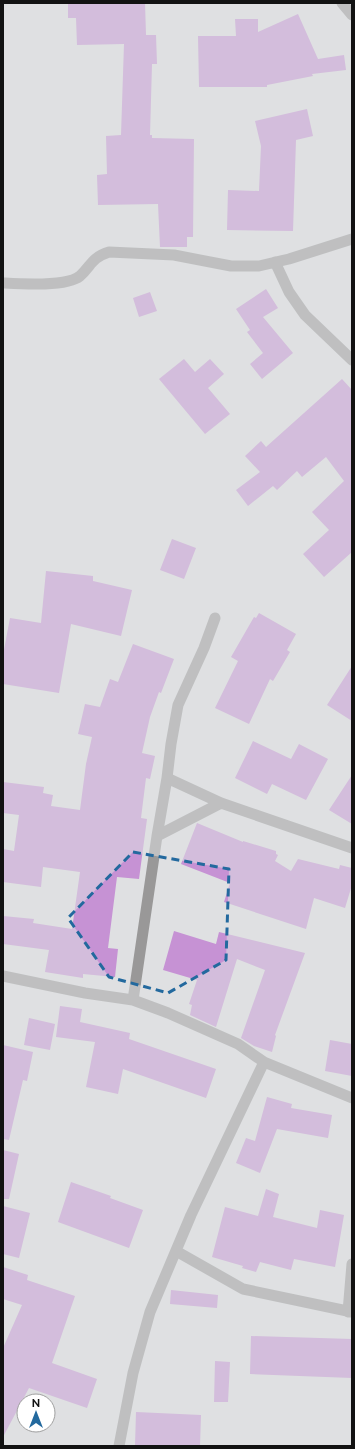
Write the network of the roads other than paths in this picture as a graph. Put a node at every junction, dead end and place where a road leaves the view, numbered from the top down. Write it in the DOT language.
graph roads {
  1 [pos="342,3"];
  2 [pos="352,15"];
  3 [pos="352,239"];
  4 [pos="275,262"];
  5 [pos="3,283"];
  6 [pos="352,360"];
  7 [pos="215,618"];
  8 [pos="167,778"];
  9 [pos="221,803"];
  10 [pos="157,836"];
  11 [pos="352,848"];
  12 [pos="3,976"];
  13 [pos="133,1000"];
  14 [pos="264,1062"];
  15 [pos="352,1098"];
  16 [pos="176,1251"];
  17 [pos="352,1264"];
  18 [pos="350,1312"];
  19 [pos="119,1446"];
  1 -- 2 [label="street"];
  3 -- 4 [label="street"];
  4 -- 5 [label="street"];
  4 -- 6 [label="street"];
  7 -- 8 [label="street"];
  8 -- 9 [label="street"];
  8 -- 10 [label="street"];
  9 -- 10 [label="street"];
  9 -- 11 [label="street"];
  10 -- 13 [label="street"];
  12 -- 13 [label="street"];
  13 -- 14 [label="street"];
  14 -- 15 [label="street"];
  14 -- 16 [label="street"];
  16 -- 18 [label="street"];
  16 -- 19 [label="street"];
  17 -- 18 [label="street"];
}
